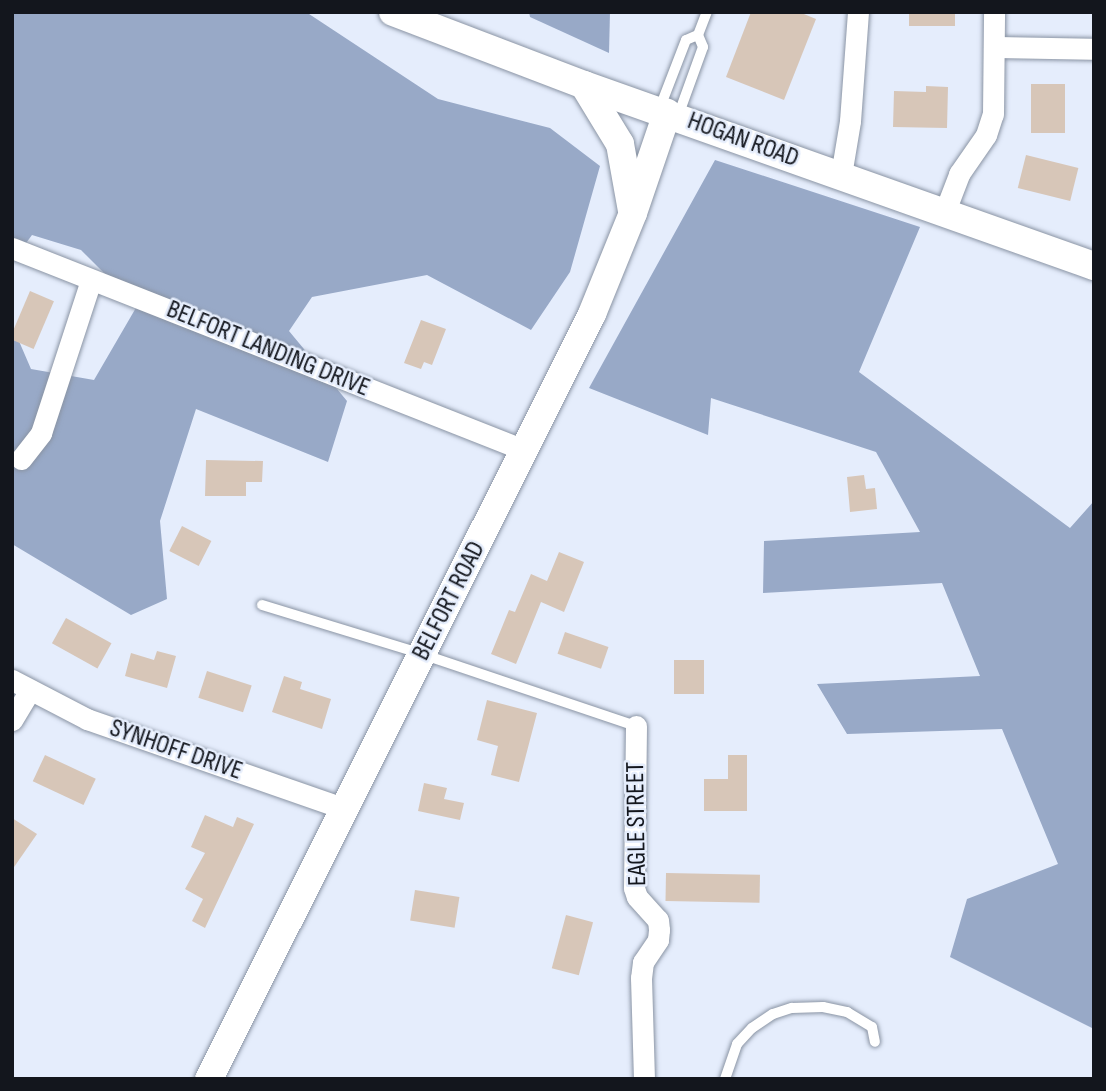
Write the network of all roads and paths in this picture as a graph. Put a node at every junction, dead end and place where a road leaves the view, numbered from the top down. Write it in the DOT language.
graph roads {
  1 [pos="707,12"];
  2 [pos="858,12"];
  3 [pos="994,12"];
  4 [pos="395,13"];
  5 [pos="698,35"];
  6 [pos="994,47"];
  7 [pos="1094,49"];
  8 [pos="584,85"];
  9 [pos="668,113"];
  10 [pos="841,175"];
  11 [pos="945,211"];
  12 [pos="633,213"];
  13 [pos="12,248"];
  14 [pos="1094,265"];
  15 [pos="91,279"];
  16 [pos="524,450"];
  17 [pos="21,458"];
  18 [pos="262,605"];
  19 [pos="422,654"];
  20 [pos="21,685"];
  21 [pos="12,720"];
  22 [pos="636,726"];
  23 [pos="345,809"];
  24 [pos="875,1042"];
  25 [pos="209,1079"];
  26 [pos="644,1079"];
  27 [pos="725,1079"];
  1 -- 5 [label="lane"];
  2 -- 10 [label="street"];
  3 -- 6 [label="street"];
  4 -- 8 [label="street, HOGAN ROAD"];
  5 -- 9 [label="lane"];
  5 -- 9 [label="lane"];
  6 -- 7 [label="street"];
  6 -- 11 [label="street"];
  8 -- 9 [label="street, HOGAN ROAD"];
  8 -- 12 [label="street"];
  9 -- 10 [label="street, HOGAN ROAD"];
  9 -- 12 [label="street, BELFORT ROAD"];
  10 -- 11 [label="street, HOGAN ROAD"];
  11 -- 14 [label="street, HOGAN ROAD"];
  12 -- 16 [label="street, BELFORT ROAD"];
  13 -- 15 [label="street, BELFORT LANDING DRIVE"];
  15 -- 16 [label="street, BELFORT LANDING DRIVE"];
  15 -- 17 [label="street"];
  16 -- 19 [label="street, BELFORT ROAD"];
  18 -- 19 [label="lane"];
  19 -- 22 [label="lane"];
  19 -- 23 [label="street, BELFORT ROAD"];
  20 -- 21 [label="street"];
  20 -- 23 [label="street, SYNHOFF DRIVE"];
  22 -- 26 [label="street, EAGLE STREET"];
  23 -- 25 [label="street, BELFORT ROAD"];
  24 -- 27 [label="lane"];
}
